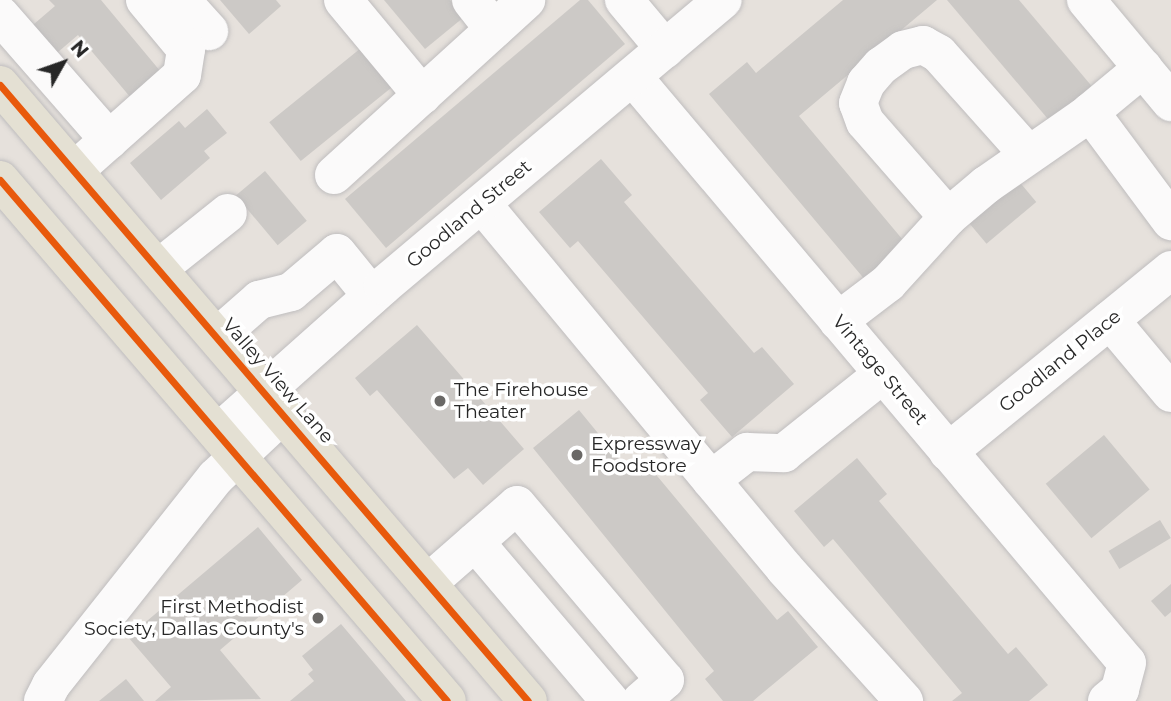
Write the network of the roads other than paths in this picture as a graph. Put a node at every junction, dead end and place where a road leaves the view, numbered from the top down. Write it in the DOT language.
graph roads {
  1 [pos="145,0"];
  2 [pos="181,0"];
  3 [pos="343,0"];
  4 [pos="471,0"];
  5 [pos="526,0"];
  6 [pos="624,0"];
  7 [pos="723,0"];
  8 [pos="1086,0"];
  9 [pos="0,15"];
  10 [pos="494,29"];
  11 [pos="208,31"];
  12 [pos="665,49"];
  13 [pos="1143,68"];
  14 [pos="633,76"];
  15 [pos="0,85"];
  16 [pos="422,95"];
  17 [pos="1171,102"];
  18 [pos="1090,112"];
  19 [pos="109,140"];
  20 [pos="1028,154"];
  21 [pos="74,171"];
  22 [pos="334,176"];
  23 [pos="0,180"];
  24 [pos="482,204"];
  25 [pos="228,213"];
  26 [pos="948,217"];
  27 [pos="1171,221"];
  28 [pos="159,268"];
  29 [pos="1171,270"];
  30 [pos="290,292"];
  31 [pos="372,296"];
  32 [pos="1110,320"];
  33 [pos="838,321"];
  34 [pos="218,336"];
  35 [pos="325,337"];
  36 [pos="883,374"];
  37 [pos="1171,393"];
  38 [pos="274,402"];
  39 [pos="227,443"];
  40 [pos="948,452"];
  41 [pos="711,480"];
  42 [pos="475,542"];
  43 [pos="428,583"];
  44 [pos="43,701"];
  45 [pos="447,701"];
  46 [pos="528,701"];
  47 [pos="611,701"];
  48 [pos="641,701"];
  49 [pos="904,701"];
  50 [pos="1107,701"];
  1 -- 19 [label="street"];
  2 -- 11 [label="street"];
  3 -- 16 [label="street"];
  4 -- 10 [label="street"];
  5 -- 10 [label="street"];
  6 -- 12 [label="street"];
  7 -- 12 [label="street, Goodland Street"];
  8 -- 13 [label="street"];
  9 -- 19 [label="street"];
  10 -- 16 [label="street"];
  12 -- 14 [label="street, Goodland Street"];
  13 -- 17 [label="street"];
  13 -- 18 [label="street"];
  14 -- 24 [label="street, Goodland Street"];
  14 -- 33 [label="street, Vintage Street"];
  15 -- 21 [label="main road, Valley View Lane"];
  16 -- 22 [label="street"];
  18 -- 20 [label="street"];
  18 -- 27 [label="street"];
  19 -- 21 [label="street"];
  20 -- 26 [label="street"];
  20 -- 26 [label="street"];
  21 -- 28 [label="main road, Valley View Lane"];
  23 -- 39 [label="main road"];
  24 -- 31 [label="street, Goodland Street"];
  24 -- 41 [label="street"];
  25 -- 28 [label="street"];
  26 -- 33 [label="street"];
  28 -- 34 [label="main road, Valley View Lane"];
  29 -- 32 [label="street, Goodland Place"];
  30 -- 31 [label="street"];
  30 -- 34 [label="street"];
  30 -- 35 [label="street"];
  31 -- 35 [label="street, Goodland Street"];
  32 -- 37 [label="street"];
  32 -- 40 [label="street, Goodland Place"];
  33 -- 36 [label="street, Vintage Street"];
  34 -- 38 [label="main road, Valley View Lane"];
  35 -- 38 [label="street, Goodland Street"];
  36 -- 40 [label="street, Vintage Street"];
  36 -- 41 [label="street"];
  38 -- 39 [label="street, Goodland Street"];
  38 -- 43 [label="main road, Valley View Lane"];
  39 -- 44 [label="street, Goodland Street"];
  39 -- 45 [label="main road"];
  40 -- 50 [label="street, Vintage Street"];
  41 -- 49 [label="street"];
  42 -- 43 [label="street"];
  42 -- 47 [label="street"];
  42 -- 48 [label="street"];
  43 -- 46 [label="main road, Valley View Lane"];
}
